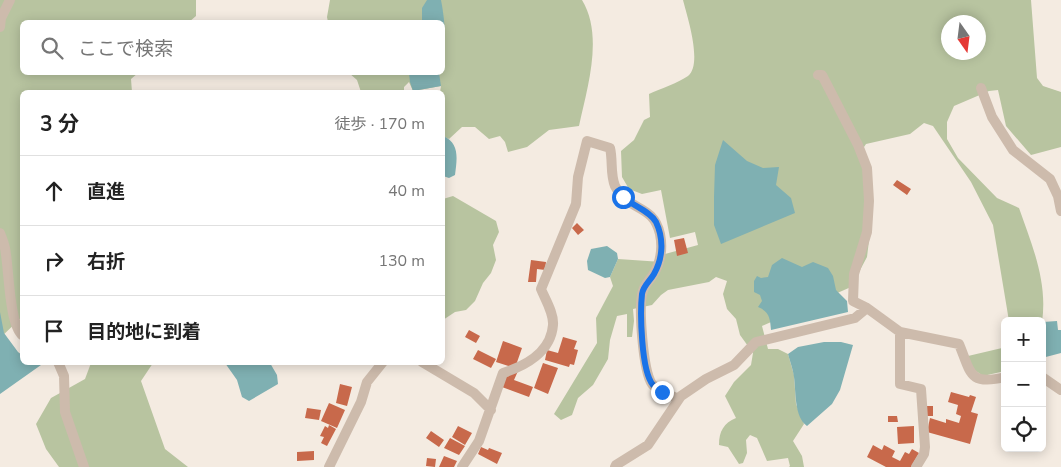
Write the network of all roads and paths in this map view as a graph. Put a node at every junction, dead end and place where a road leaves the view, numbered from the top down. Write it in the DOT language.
graph roads {
  1 [pos="10,0"];
  2 [pos="0,27"];
  3 [pos="818,75"];
  4 [pos="981,88"];
  5 [pos="1061,212"];
  6 [pos="0,233"];
  7 [pos="867,308"];
  8 [pos="900,332"];
  9 [pos="20,333"];
  10 [pos="59,365"];
  11 [pos="381,365"];
  12 [pos="427,365"];
  13 [pos="1001,378"];
  14 [pos="1046,380"];
  15 [pos="1061,390"];
  16 [pos="679,399"];
  17 [pos="491,410"];
  18 [pos="84,467"];
  19 [pos="328,467"];
  20 [pos="462,467"];
  21 [pos="615,467"];
  22 [pos="916,467"];
  1 -- 2 [label="street"];
  3 -- 7 [label="street"];
  4 -- 5 [label="street"];
  6 -- 9 [label="street"];
  7 -- 8 [label="street"];
  7 -- 16 [label="street"];
  8 -- 13 [label="street"];
  8 -- 22 [label="street"];
  10 -- 18 [label="street"];
  11 -- 19 [label="street"];
  12 -- 17 [label="street"];
  14 -- 15 [label="street"];
  16 -- 17 [label="street"];
  16 -- 21 [label="street"];
  17 -- 20 [label="street"];
}
